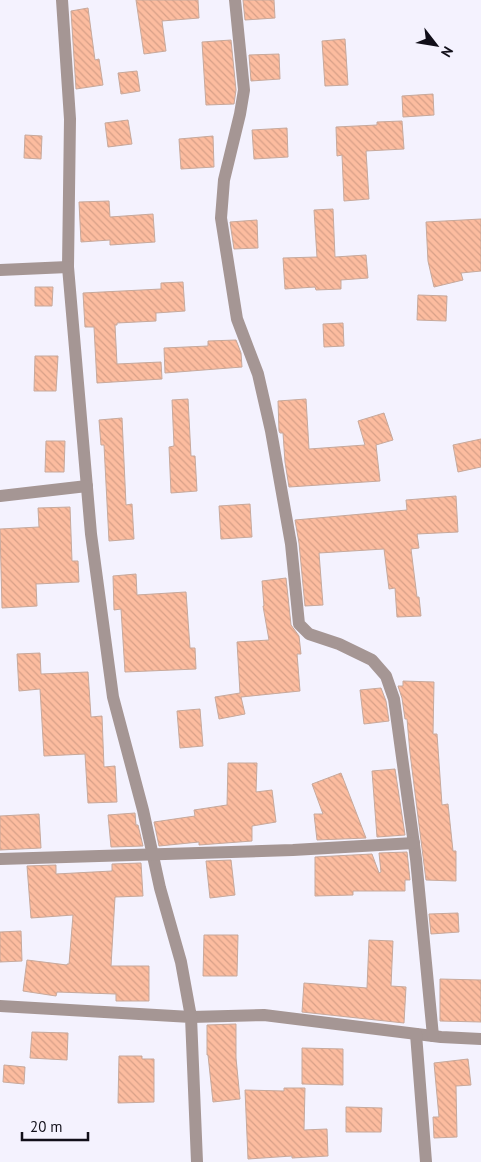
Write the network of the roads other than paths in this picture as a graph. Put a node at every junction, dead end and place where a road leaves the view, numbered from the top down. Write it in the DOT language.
graph roads {
  1 [pos="62,0"];
  2 [pos="235,0"];
  3 [pos="68,267"];
  4 [pos="0,270"];
  5 [pos="87,486"];
  6 [pos="0,496"];
  7 [pos="414,843"];
  8 [pos="152,855"];
  9 [pos="0,859"];
  10 [pos="0,1006"];
  11 [pos="191,1016"];
  12 [pos="416,1034"];
  13 [pos="433,1036"];
  14 [pos="481,1039"];
  15 [pos="197,1162"];
  16 [pos="426,1162"];
  1 -- 3 [label="street"];
  2 -- 7 [label="street"];
  3 -- 4 [label="street"];
  3 -- 5 [label="street"];
  5 -- 6 [label="street"];
  5 -- 8 [label="street"];
  7 -- 8 [label="street"];
  7 -- 13 [label="street"];
  8 -- 9 [label="street"];
  8 -- 11 [label="street"];
  10 -- 11 [label="street"];
  11 -- 12 [label="street"];
  11 -- 15 [label="street"];
  12 -- 13 [label="street"];
  12 -- 16 [label="street"];
  13 -- 14 [label="street"];
}
